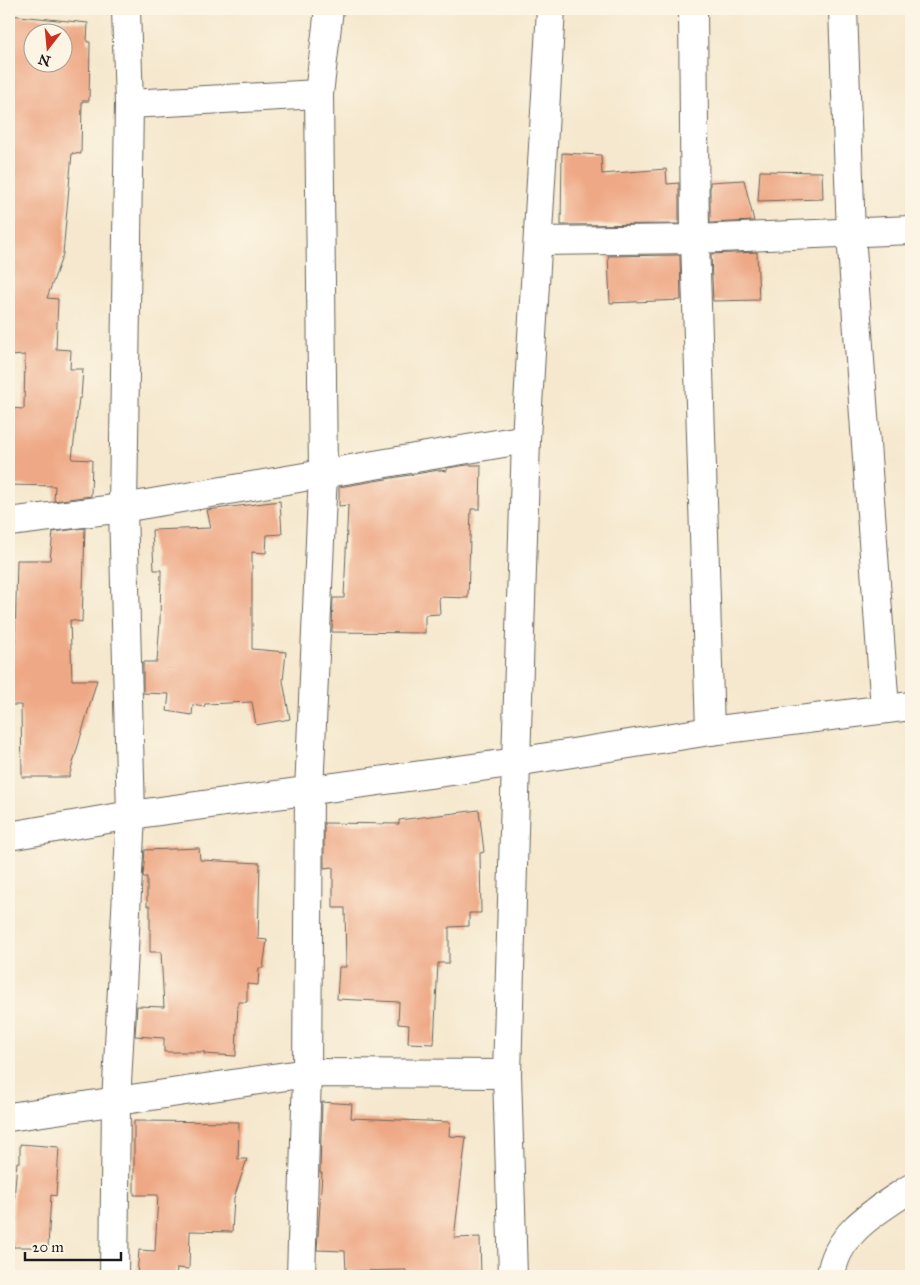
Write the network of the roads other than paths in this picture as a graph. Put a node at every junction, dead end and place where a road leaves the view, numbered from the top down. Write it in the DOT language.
graph roads {
  1 [pos="126,9"];
  2 [pos="329,9"];
  3 [pos="551,9"];
  4 [pos="693,9"];
  5 [pos="843,9"];
  6 [pos="320,94"];
  7 [pos="129,104"];
  8 [pos="911,230"];
  9 [pos="851,234"];
  10 [pos="695,239"];
  11 [pos="539,241"];
  12 [pos="526,440"];
  13 [pos="323,473"];
  14 [pos="123,508"];
  15 [pos="9,522"];
  16 [pos="898,708"];
  17 [pos="710,731"];
  18 [pos="516,762"];
  19 [pos="309,791"];
  20 [pos="131,815"];
  21 [pos="9,836"];
  22 [pos="307,1073"];
  23 [pos="507,1074"];
  24 [pos="116,1102"];
  25 [pos="9,1117"];
  26 [pos="911,1188"];
  27 [pos="114,1276"];
  28 [pos="301,1276"];
  29 [pos="513,1276"];
  30 [pos="831,1276"];
  1 -- 7 [label="street"];
  2 -- 6 [label="street"];
  3 -- 11 [label="street"];
  4 -- 10 [label="street"];
  5 -- 9 [label="street"];
  6 -- 7 [label="street"];
  6 -- 13 [label="street"];
  7 -- 14 [label="street"];
  8 -- 9 [label="street"];
  9 -- 10 [label="street"];
  9 -- 16 [label="street"];
  10 -- 11 [label="street"];
  10 -- 17 [label="street"];
  11 -- 12 [label="street"];
  12 -- 13 [label="street"];
  12 -- 18 [label="street"];
  13 -- 14 [label="street"];
  13 -- 19 [label="street"];
  14 -- 15 [label="street"];
  14 -- 20 [label="street"];
  16 -- 17 [label="street"];
  17 -- 18 [label="street"];
  18 -- 19 [label="street"];
  18 -- 23 [label="street"];
  19 -- 20 [label="street"];
  19 -- 22 [label="street"];
  20 -- 21 [label="street"];
  20 -- 24 [label="street"];
  22 -- 23 [label="street"];
  22 -- 24 [label="street"];
  22 -- 28 [label="street"];
  23 -- 29 [label="street"];
  24 -- 25 [label="street"];
  24 -- 27 [label="street"];
  26 -- 30 [label="street"];
}
